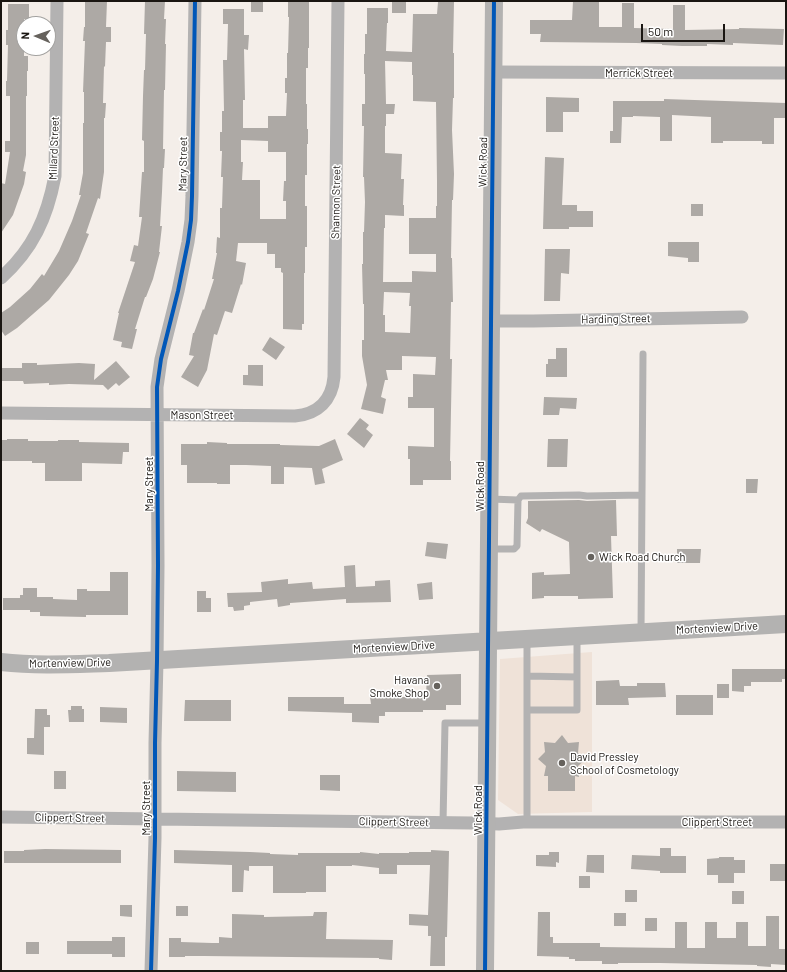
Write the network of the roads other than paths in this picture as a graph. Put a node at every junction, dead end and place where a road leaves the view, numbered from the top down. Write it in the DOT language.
graph roads {
  1 [pos="57,1"];
  2 [pos="195,1"];
  3 [pos="338,1"];
  4 [pos="494,1"];
  5 [pos="493,72"];
  6 [pos="786,74"];
  7 [pos="1,278"];
  8 [pos="742,317"];
  9 [pos="490,321"];
  10 [pos="643,354"];
  11 [pos="326,401"];
  12 [pos="1,413"];
  13 [pos="158,415"];
  14 [pos="642,495"];
  15 [pos="489,499"];
  16 [pos="518,500"];
  17 [pos="488,549"];
  18 [pos="786,624"];
  19 [pos="640,633"];
  20 [pos="577,636"];
  21 [pos="527,639"];
  22 [pos="488,641"];
  23 [pos="157,660"];
  24 [pos="1,662"];
  25 [pos="528,676"];
  26 [pos="577,677"];
  27 [pos="528,710"];
  28 [pos="487,723"];
  29 [pos="1,817"];
  30 [pos="155,819"];
  31 [pos="527,822"];
  32 [pos="786,822"];
  33 [pos="443,823"];
  34 [pos="487,824"];
  35 [pos="151,971"];
  36 [pos="485,971"];
  1 -- 7 [label="street, Millard Street"];
  2 -- 13 [label="street, Mary Street"];
  3 -- 11 [label="street, Shannon Street"];
  4 -- 5 [label="street, Wick Road"];
  5 -- 6 [label="street, Merrick Street"];
  5 -- 9 [label="street, Wick Road"];
  8 -- 9 [label="street, Harding Street"];
  9 -- 15 [label="street, Wick Road"];
  10 -- 14 [label="lane"];
  11 -- 13 [label="street, Mason Street"];
  12 -- 13 [label="street, Mason Street"];
  13 -- 23 [label="street, Mary Street"];
  14 -- 16 [label="lane"];
  14 -- 19 [label="lane"];
  15 -- 16 [label="lane"];
  15 -- 17 [label="street, Wick Road"];
  16 -- 17 [label="lane"];
  17 -- 22 [label="street, Wick Road"];
  18 -- 19 [label="street, Mortenview Drive"];
  19 -- 20 [label="street, Mortenview Drive"];
  20 -- 21 [label="street, Mortenview Drive"];
  20 -- 26 [label="lane"];
  21 -- 22 [label="street, Mortenview Drive"];
  21 -- 25 [label="lane"];
  22 -- 23 [label="street, Mortenview Drive"];
  22 -- 28 [label="street, Wick Road"];
  23 -- 24 [label="street, Mortenview Drive"];
  23 -- 30 [label="street, Mary Street"];
  25 -- 26 [label="lane"];
  25 -- 27 [label="lane"];
  26 -- 27 [label="lane"];
  27 -- 31 [label="lane"];
  28 -- 33 [label="lane"];
  28 -- 34 [label="street, Wick Road"];
  29 -- 30 [label="street, Clippert Street"];
  30 -- 33 [label="street, Clippert Street"];
  30 -- 35 [label="street, Mary Street"];
  31 -- 32 [label="street, Clippert Street"];
  31 -- 34 [label="street, Clippert Street"];
  33 -- 34 [label="street, Clippert Street"];
  34 -- 36 [label="street, Wick Road"];
}
